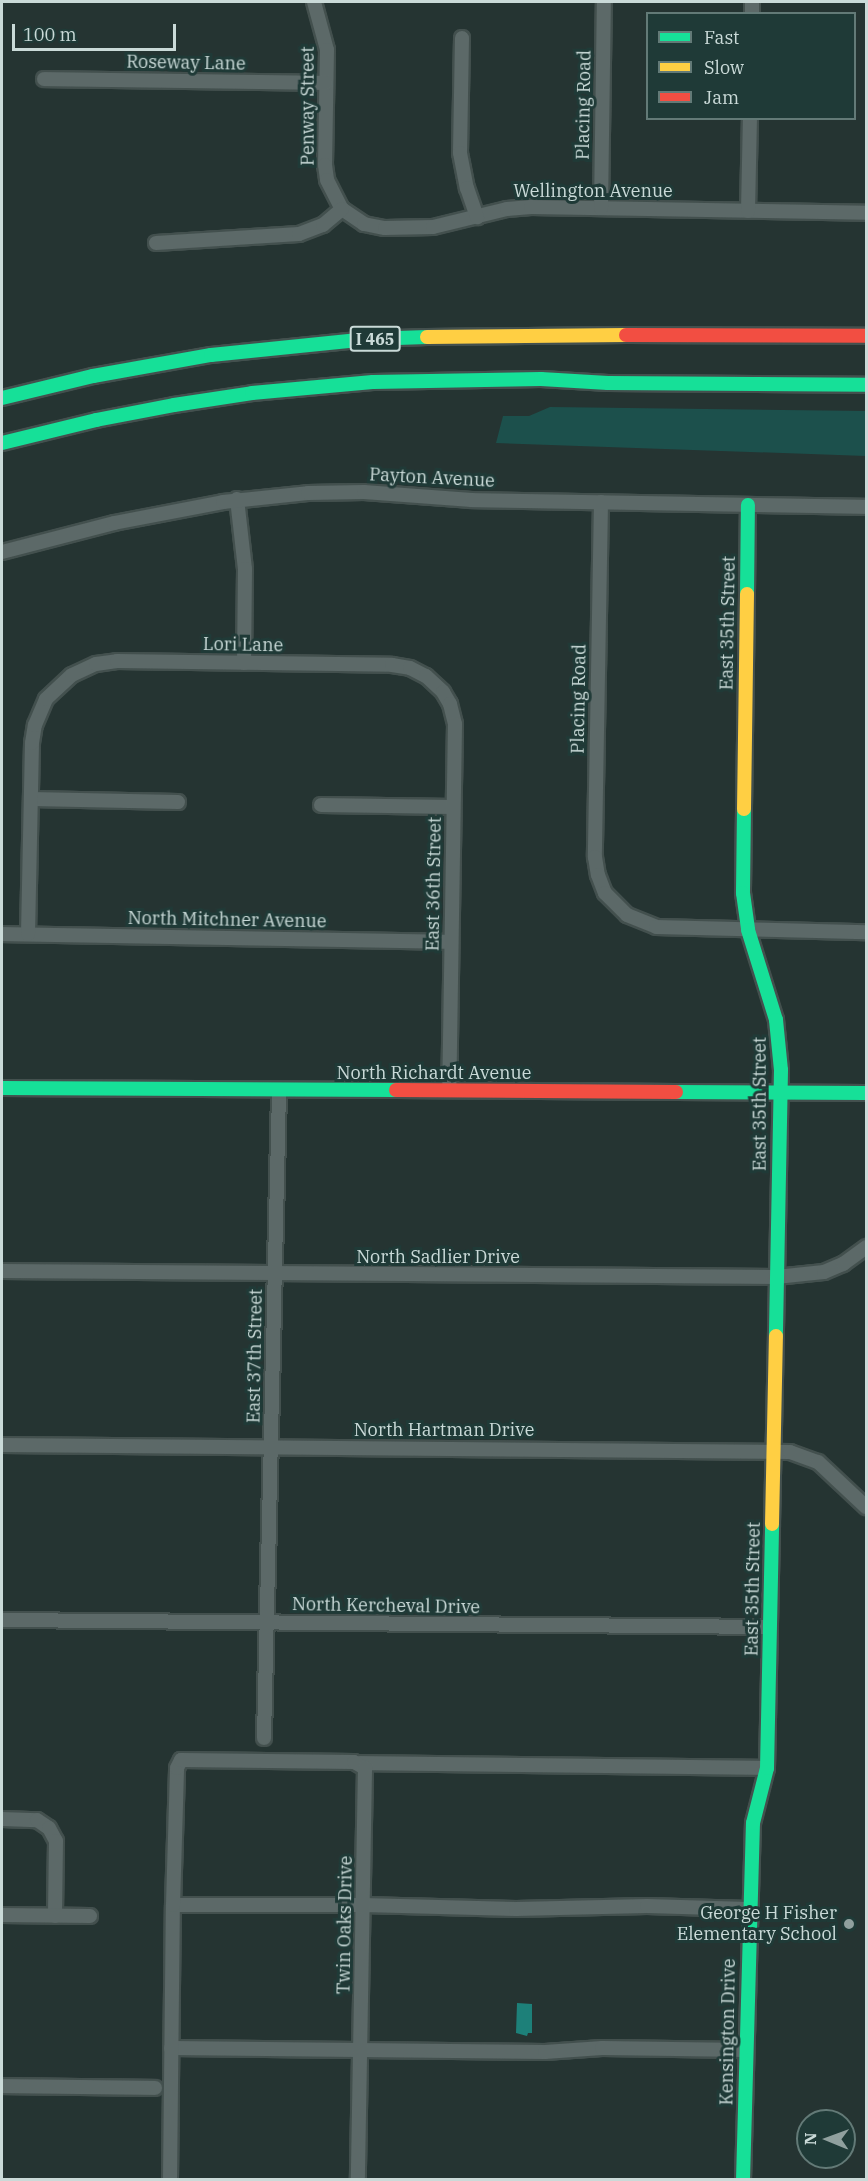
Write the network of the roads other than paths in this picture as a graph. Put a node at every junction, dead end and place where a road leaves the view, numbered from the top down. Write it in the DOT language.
graph roads {
  1 [pos="314,2"];
  2 [pos="604,2"];
  3 [pos="462,38"];
  4 [pos="44,79"];
  5 [pos="326,83"];
  6 [pos="750,120"];
  7 [pos="601,208"];
  8 [pos="342,209"];
  9 [pos="748,211"];
  10 [pos="867,213"];
  11 [pos="477,217"];
  12 [pos="156,243"];
  13 [pos="867,336"];
  14 [pos="867,385"];
  15 [pos="2,398"];
  16 [pos="2,443"];
  17 [pos="237,499"];
  18 [pos="601,502"];
  19 [pos="748,505"];
  20 [pos="867,507"];
  21 [pos="2,552"];
  22 [pos="244,663"];
  23 [pos="435,684"];
  24 [pos="31,799"];
  25 [pos="178,802"];
  26 [pos="321,805"];
  27 [pos="453,807"];
  28 [pos="748,930"];
  29 [pos="867,932"];
  30 [pos="2,934"];
  31 [pos="28,934"];
  32 [pos="451,942"];
  33 [pos="2,1088"];
  34 [pos="279,1090"];
  35 [pos="449,1090"];
  36 [pos="780,1093"];
  37 [pos="867,1093"];
  38 [pos="867,1247"];
  39 [pos="2,1271"];
  40 [pos="275,1274"];
  41 [pos="776,1278"];
  42 [pos="2,1446"];
  43 [pos="271,1447"];
  44 [pos="774,1451"];
  45 [pos="867,1506"];
  46 [pos="2,1620"];
  47 [pos="267,1623"];
  48 [pos="770,1627"];
  49 [pos="769,1672"];
  50 [pos="264,1738"];
  51 [pos="360,1763"];
  52 [pos="767,1768"];
  53 [pos="2,1819"];
  54 [pos="173,1905"];
  55 [pos="363,1905"];
  56 [pos="749,1909"];
  57 [pos="2,1915"];
  58 [pos="55,1916"];
  59 [pos="90,1916"];
  60 [pos="171,2048"];
  61 [pos="746,2050"];
  62 [pos="361,2051"];
  63 [pos="2,2086"];
  64 [pos="155,2088"];
  65 [pos="170,2180"];
  66 [pos="358,2180"];
  67 [pos="743,2180"];
  1 -- 5 [label="street, Penway Street"];
  2 -- 7 [label="street, Placing Road"];
  3 -- 11 [label="street"];
  4 -- 5 [label="street, Roseway Lane"];
  5 -- 8 [label="street, Penway Street"];
  6 -- 9 [label="street"];
  7 -- 9 [label="street, Wellington Avenue"];
  7 -- 11 [label="street, Wellington Avenue"];
  8 -- 11 [label="street, Wellington Avenue"];
  8 -- 12 [label="street"];
  9 -- 10 [label="street, Wellington Avenue"];
  13 -- 15 [label="main road, I 465"];
  14 -- 16 [label="main road"];
  17 -- 18 [label="street, Payton Avenue"];
  17 -- 21 [label="street, Payton Avenue"];
  17 -- 22 [label="street"];
  18 -- 19 [label="street, Payton Avenue"];
  18 -- 28 [label="street, Placing Road"];
  19 -- 20 [label="street, Payton Avenue"];
  19 -- 28 [label="main road, East 35th Street"];
  22 -- 23 [label="street, Lori Lane"];
  22 -- 24 [label="street, Lori Lane"];
  23 -- 27 [label="street, East 36th Street"];
  24 -- 25 [label="street"];
  24 -- 31 [label="street"];
  26 -- 27 [label="street"];
  27 -- 32 [label="street, East 36th Street"];
  28 -- 29 [label="street"];
  28 -- 36 [label="main road, East 35th Street"];
  30 -- 31 [label="street, North Mitchner Avenue"];
  31 -- 32 [label="street, North Mitchner Avenue"];
  32 -- 35 [label="street, East 36th Street"];
  33 -- 34 [label="main road, North Richardt Avenue"];
  34 -- 35 [label="main road, North Richardt Avenue"];
  34 -- 40 [label="street, East 37th Street"];
  35 -- 36 [label="main road, North Richardt Avenue"];
  36 -- 37 [label="main road, North Richardt Avenue"];
  36 -- 41 [label="main road, East 35th Street"];
  38 -- 41 [label="street, North Sadlier Drive"];
  39 -- 40 [label="street, North Sadlier Drive"];
  40 -- 41 [label="street, North Sadlier Drive"];
  40 -- 43 [label="street, East 37th Street"];
  41 -- 44 [label="main road, East 35th Street"];
  42 -- 43 [label="street, North Hartman Drive"];
  43 -- 44 [label="street, North Hartman Drive"];
  43 -- 47 [label="street, East 37th Street"];
  44 -- 45 [label="street, North Hartman Drive"];
  44 -- 48 [label="main road, East 35th Street"];
  46 -- 47 [label="street, North Kercheval Drive"];
  47 -- 48 [label="street, North Kercheval Drive"];
  47 -- 50 [label="street"];
  48 -- 49 [label="main road, East 35th Street"];
  49 -- 52 [label="main road, Kensington Drive"];
  51 -- 52 [label="street"];
  51 -- 54 [label="street"];
  51 -- 55 [label="street, Twin Oaks Drive"];
  52 -- 56 [label="main road, Kensington Drive"];
  53 -- 58 [label="street"];
  54 -- 55 [label="street"];
  54 -- 60 [label="street"];
  55 -- 56 [label="street"];
  55 -- 62 [label="street, Twin Oaks Drive"];
  56 -- 61 [label="main road, Kensington Drive"];
  57 -- 58 [label="street"];
  58 -- 59 [label="street"];
  60 -- 62 [label="street"];
  60 -- 65 [label="street"];
  61 -- 62 [label="street"];
  61 -- 67 [label="main road, Kensington Drive"];
  62 -- 66 [label="street, Twin Oaks Drive"];
  63 -- 64 [label="street"];
}
